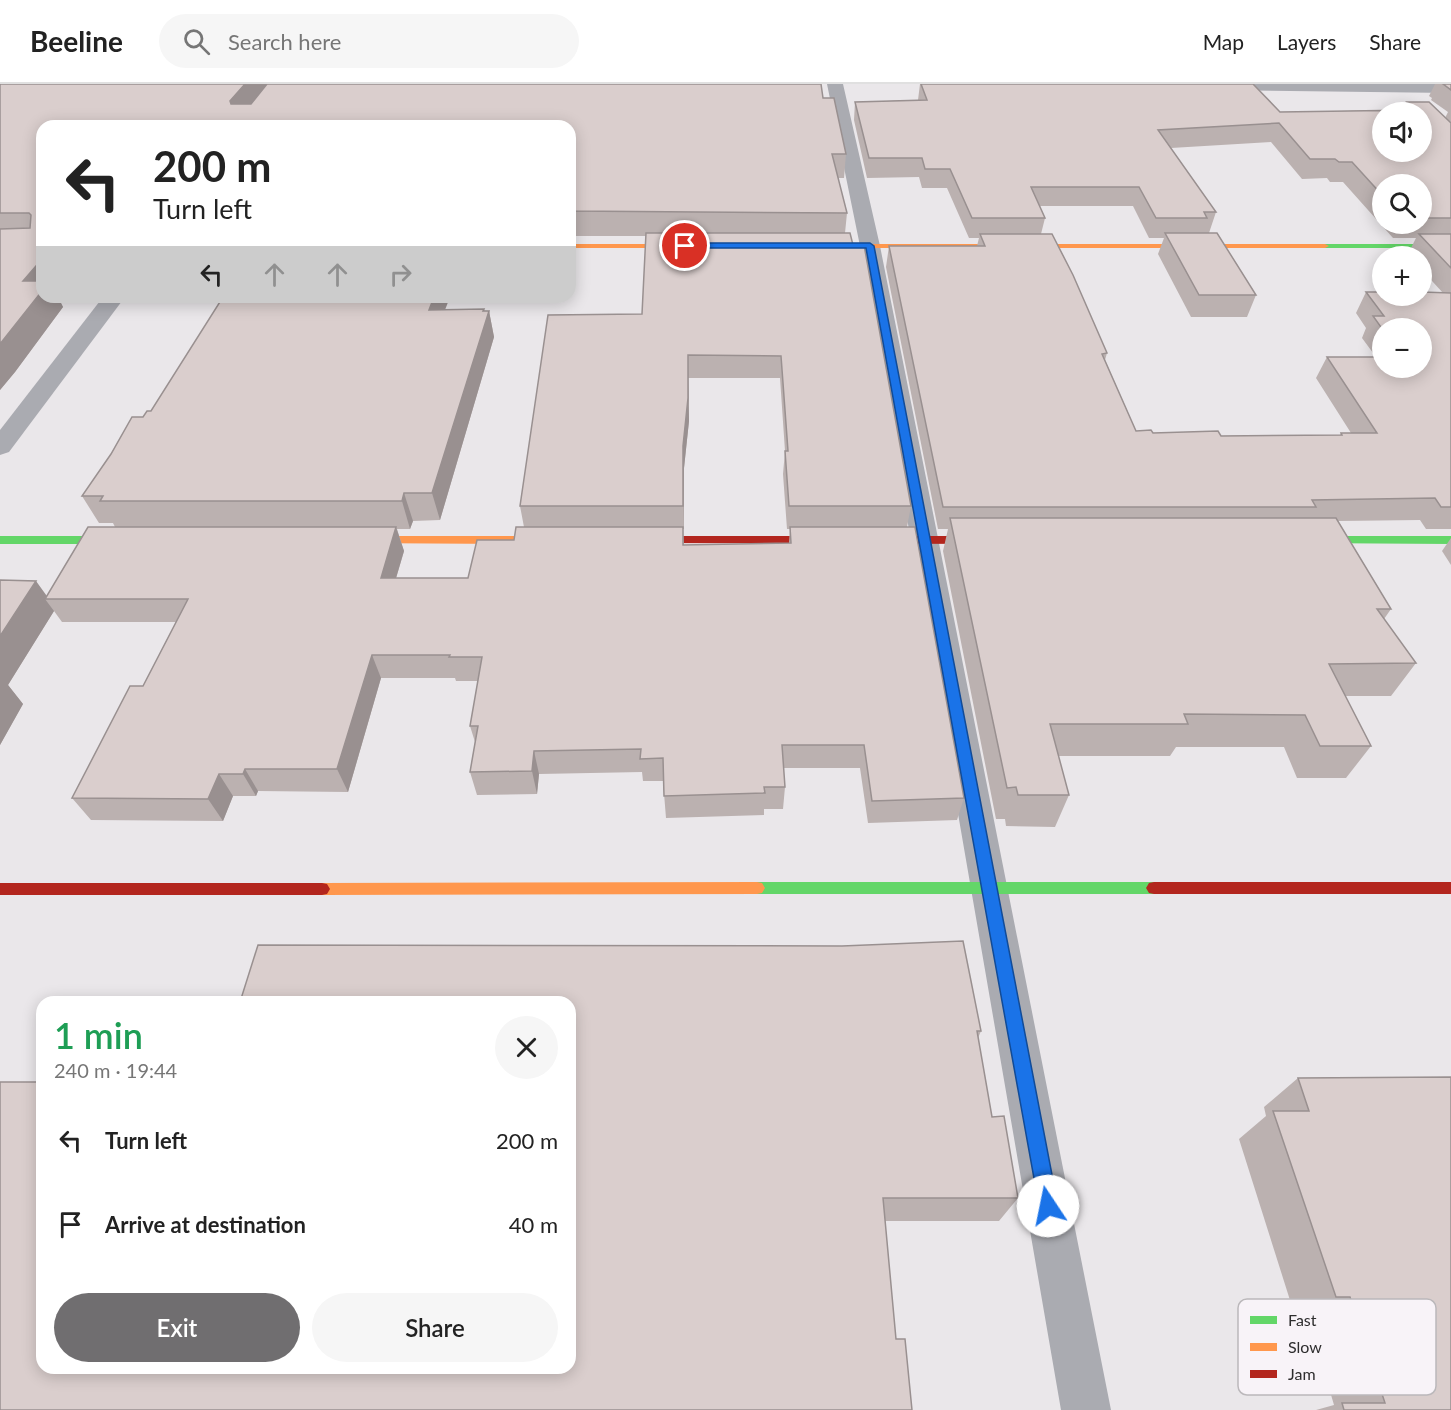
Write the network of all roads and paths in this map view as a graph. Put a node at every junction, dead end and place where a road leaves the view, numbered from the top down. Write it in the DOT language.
graph roads {
  1 [pos="835,84"];
  2 [pos="1194,85"];
  3 [pos="1395,87"];
  4 [pos="1451,88"];
  5 [pos="1411,102"];
  6 [pos="576,246"];
  7 [pos="702,246"];
  8 [pos="810,246"];
  9 [pos="870,246"];
  10 [pos="1451,246"];
  11 [pos="109,303"];
  12 [pos="0,447"];
  13 [pos="0,540"];
  14 [pos="142,540"];
  15 [pos="344,540"];
  16 [pos="533,540"];
  17 [pos="628,540"];
  18 [pos="924,540"];
  19 [pos="1008,540"];
  20 [pos="1295,540"];
  21 [pos="1451,540"];
  22 [pos="1451,888"];
  23 [pos="0,889"];
  24 [pos="990,890"];
  25 [pos="1086,1410"];
  1 -- 9 [label="street"];
  2 -- 3 [label="street"];
  3 -- 4 [label="street"];
  3 -- 5 [label="street"];
  6 -- 7 [label="street"];
  8 -- 9 [label="street"];
  9 -- 10 [label="street"];
  9 -- 18 [label="street"];
  11 -- 12 [label="street"];
  13 -- 14 [label="street"];
  15 -- 16 [label="street"];
  17 -- 18 [label="street"];
  18 -- 19 [label="street"];
  18 -- 24 [label="street"];
  20 -- 21 [label="street"];
  22 -- 24 [label="street"];
  23 -- 24 [label="street"];
  24 -- 25 [label="street"];
}
